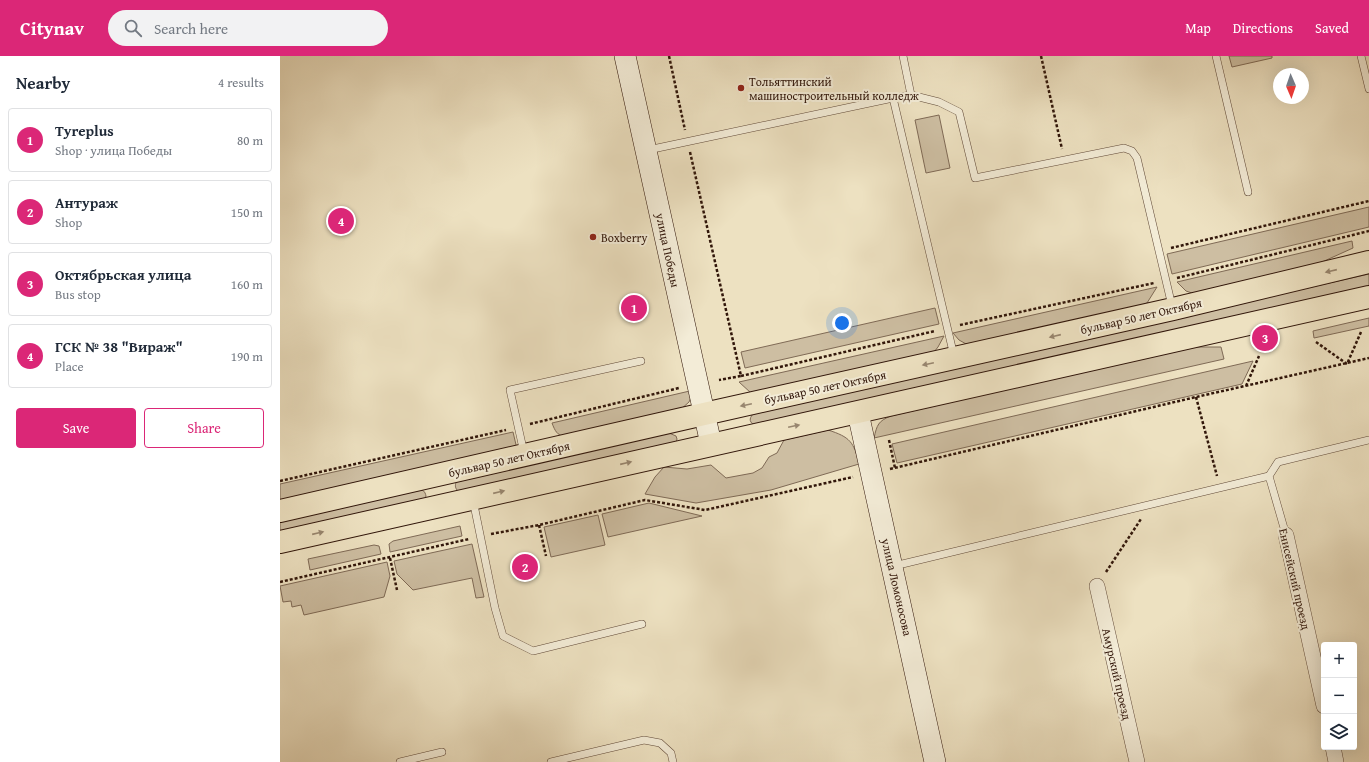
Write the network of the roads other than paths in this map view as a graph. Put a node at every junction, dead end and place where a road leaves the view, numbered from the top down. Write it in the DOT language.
graph roads {
  1 [pos="625,56"];
  2 [pos="902,56"];
  3 [pos="1216,56"];
  4 [pos="1361,56"];
  5 [pos="1369,89"];
  6 [pos="911,95"];
  7 [pos="893,98"];
  8 [pos="646,151"];
  9 [pos="1248,192"];
  10 [pos="1369,262"];
  11 [pos="1369,297"];
  12 [pos="1173,309"];
  13 [pos="954,359"];
  14 [pos="641,361"];
  15 [pos="858,413"];
  16 [pos="704,414"];
  17 [pos="1369,440"];
  18 [pos="711,444"];
  19 [pos="524,455"];
  20 [pos="436,476"];
  21 [pos="1269,476"];
  22 [pos="473,498"];
  23 [pos="442,505"];
  24 [pos="280,511"];
  25 [pos="1286,535"];
  26 [pos="280,542"];
  27 [pos="892,566"];
  28 [pos="1097,586"];
  29 [pos="642,624"];
  30 [pos="1321,692"];
  31 [pos="1334,750"];
  32 [pos="442,752"];
  33 [pos="400,762"];
  34 [pos="551,762"];
  35 [pos="673,762"];
  36 [pos="935,762"];
  37 [pos="1137,762"];
  38 [pos="1336,762"];
  1 -- 8 [label="main road, улица Победы"];
  2 -- 6 [label="lane"];
  3 -- 9 [label="lane"];
  4 -- 5 [label="lane"];
  6 -- 7 [label="lane"];
  6 -- 12 [label="lane"];
  7 -- 8 [label="lane"];
  7 -- 13 [label="lane"];
  8 -- 16 [label="main road, улица Победы"];
  10 -- 12 [label="main road, бульвар 50 лет Октября, one-way"];
  11 -- 15 [label="main road"];
  12 -- 13 [label="main road, бульвар 50 лет Октября, one-way"];
  13 -- 16 [label="main road, бульвар 50 лет Октября, one-way"];
  14 -- 19 [label="lane"];
  18 -- 15 [label="main road, one-way"];
  15 -- 27 [label="main road, улица Ломоносова"];
  16 -- 18 [label="main road, улица Победы"];
  16 -- 19 [label="main road, бульвар 50 лет Октября"];
  17 -- 21 [label="lane"];
  22 -- 18 [label="main road, one-way"];
  19 -- 20 [label="main road, бульвар 50 лет Октября"];
  20 -- 23 [label="main road"];
  20 -- 24 [label="main road, бульвар 50 лет Октября"];
  21 -- 25 [label="lane, Енисейский проезд"];
  21 -- 27 [label="lane"];
  22 -- 23 [label="main road"];
  22 -- 29 [label="lane"];
  26 -- 23 [label="main road, one-way"];
  25 -- 30 [label="street, Енисейский проезд"];
  27 -- 36 [label="main road, улица Ломоносова"];
  28 -- 37 [label="street, Амурский проезд"];
  31 -- 38 [label="street"];
  32 -- 33 [label="lane"];
  34 -- 35 [label="lane"];
}
